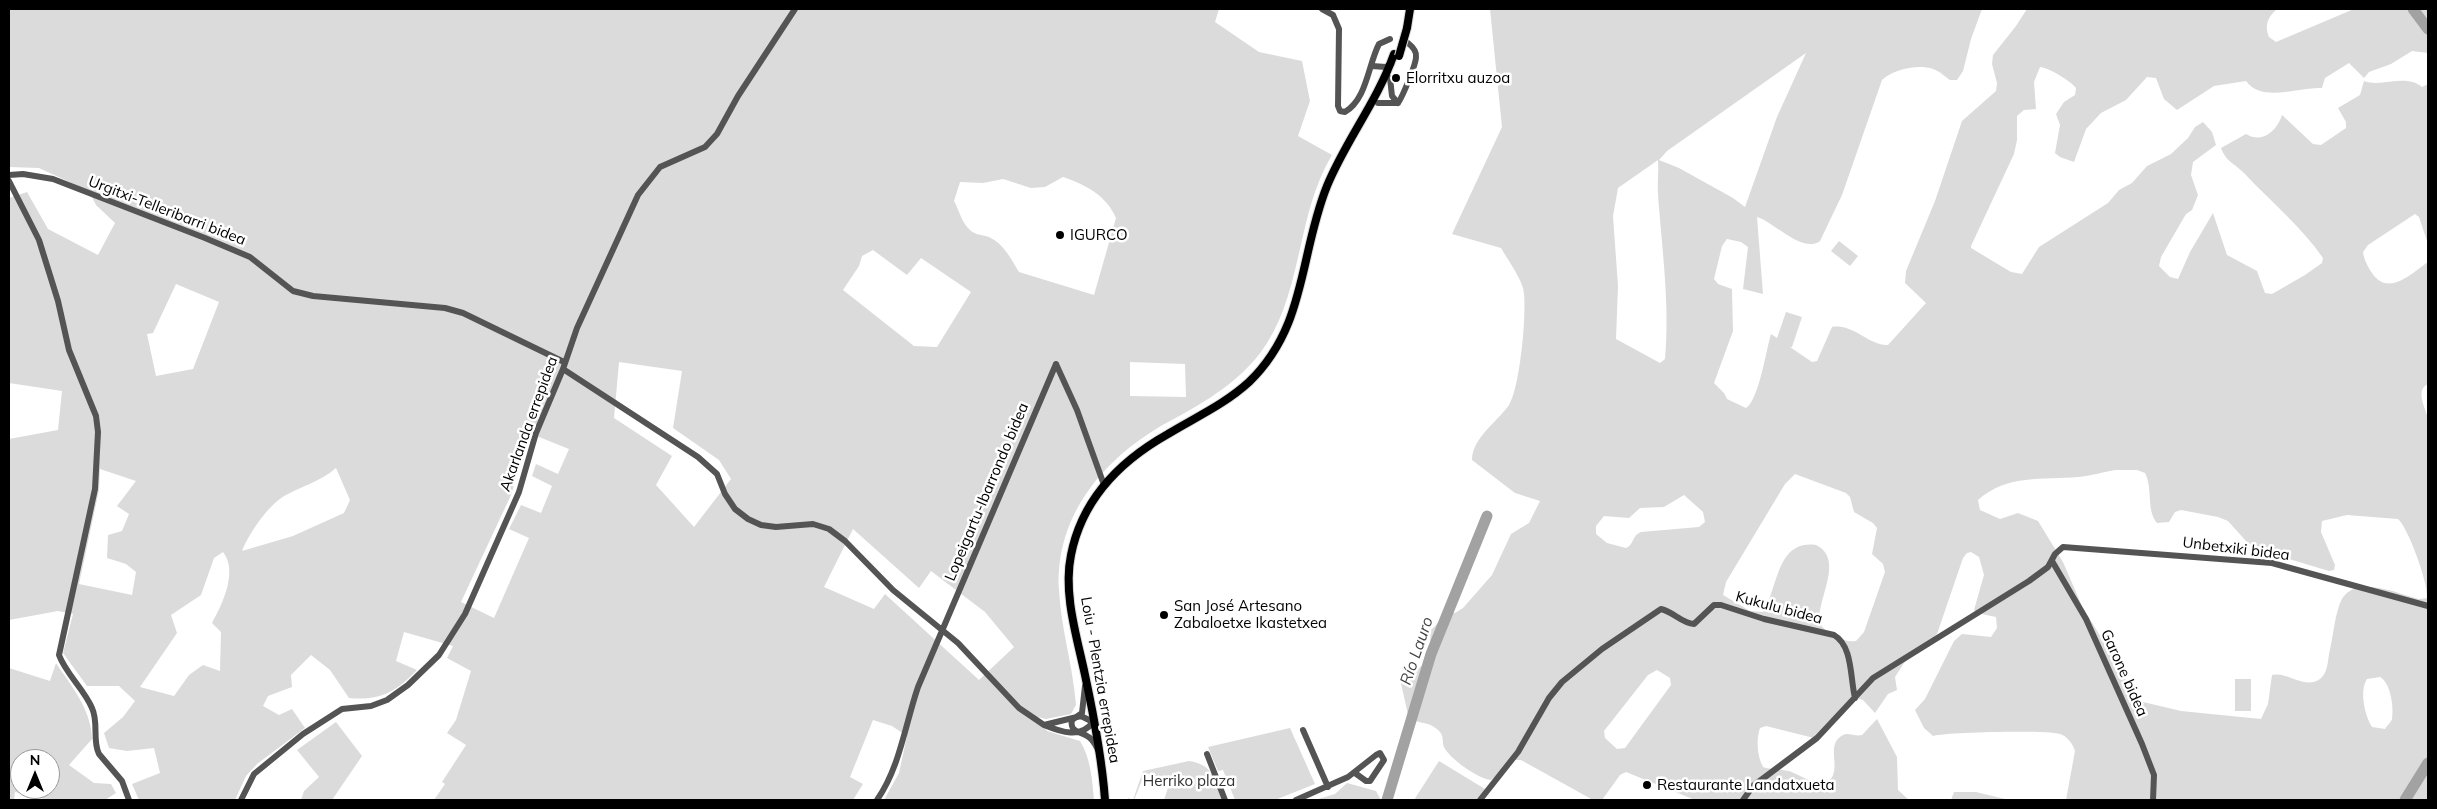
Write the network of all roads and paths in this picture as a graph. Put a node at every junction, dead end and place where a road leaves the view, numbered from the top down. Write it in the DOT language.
graph roads {
  1 [pos="795,9"];
  2 [pos="1322,9"];
  3 [pos="1405,9"];
  4 [pos="1410,9"];
  5 [pos="1404,27"];
  6 [pos="1390,39"];
  7 [pos="1408,43"];
  8 [pos="1396,55"];
  9 [pos="1391,64"];
  10 [pos="1374,66"];
  11 [pos="1388,78"];
  12 [pos="1378,103"];
  13 [pos="1398,103"];
  14 [pos="9,174"];
  15 [pos="9,181"];
  16 [pos="564,365"];
  17 [pos="1104,484"];
  18 [pos="2050,564"];
  19 [pos="1070,571"];
  20 [pos="2428,606"];
  21 [pos="942,630"];
  22 [pos="1085,678"];
  23 [pos="1855,698"];
  24 [pos="1076,717"];
  25 [pos="1094,722"];
  26 [pos="1044,725"];
  27 [pos="1303,730"];
  28 [pos="1079,732"];
  29 [pos="1099,752"];
  30 [pos="1207,754"];
  31 [pos="1355,772"];
  32 [pos="1328,787"];
  33 [pos="129,800"];
  34 [pos="241,800"];
  35 [pos="877,800"];
  36 [pos="1105,800"];
  37 [pos="1225,800"];
  38 [pos="1296,800"];
  39 [pos="1480,800"];
  40 [pos="1743,800"];
  41 [pos="2152,800"];
  1 -- 16 [label="street, Akarlanda errepidea"];
  2 -- 10 [label="street"];
  3 -- 5 [label="main road"];
  4 -- 5 [label="main road"];
  5 -- 8 [label="main road, bridge"];
  6 -- 10 [label="street"];
  7 -- 13 [label="street"];
  8 -- 9 [label="main road"];
  8 -- 11 [label="main road, Loiu - Plentzia errepidea"];
  9 -- 10 [label="street"];
  9 -- 11 [label="main road"];
  10 -- 11 [label="street"];
  11 -- 12 [label="main road, Loiu - Plentzia errepidea"];
  11 -- 13 [label="street"];
  11 -- 17 [label="main road"];
  12 -- 13 [label="street"];
  12 -- 19 [label="main road, Loiu - Plentzia errepidea"];
  14 -- 16 [label="street, Urgitxi-Telleribarri bidea"];
  15 -- 33 [label="street"];
  16 -- 21 [label="street, Urgitxi-Telleribarri bidea"];
  16 -- 34 [label="street, Akarlanda errepidea"];
  17 -- 19 [label="main road"];
  17 -- 21 [label="street, Lopeigartu-Ibarrondo bidea"];
  18 -- 20 [label="street, Unbetxiki bidea"];
  18 -- 23 [label="street"];
  18 -- 41 [label="street, Garone bidea"];
  19 -- 22 [label="main road, Loiu - Plentzia errepidea"];
  21 -- 26 [label="street, Urgitxi-Telleribarri bidea"];
  21 -- 35 [label="street, Lopeigartu-Ibarrondo bidea"];
  22 -- 24 [label="street"];
  22 -- 25 [label="main road, Loiu - Plentzia errepidea"];
  23 -- 39 [label="street, Kukulu bidea"];
  23 -- 40 [label="street"];
  24 -- 25 [label="street"];
  24 -- 26 [label="street"];
  24 -- 28 [label="street"];
  25 -- 28 [label="street"];
  25 -- 29 [label="main road, Loiu - Plentzia errepidea"];
  26 -- 28 [label="street, Urgitxi-Telleribarri bidea"];
  27 -- 32 [label="street"];
  28 -- 29 [label="street"];
  29 -- 36 [label="main road, Loiu - Plentzia errepidea"];
  30 -- 37 [label="street"];
  31 -- 31 [label="street"];
  31 -- 32 [label="street"];
  32 -- 38 [label="street"];
}
